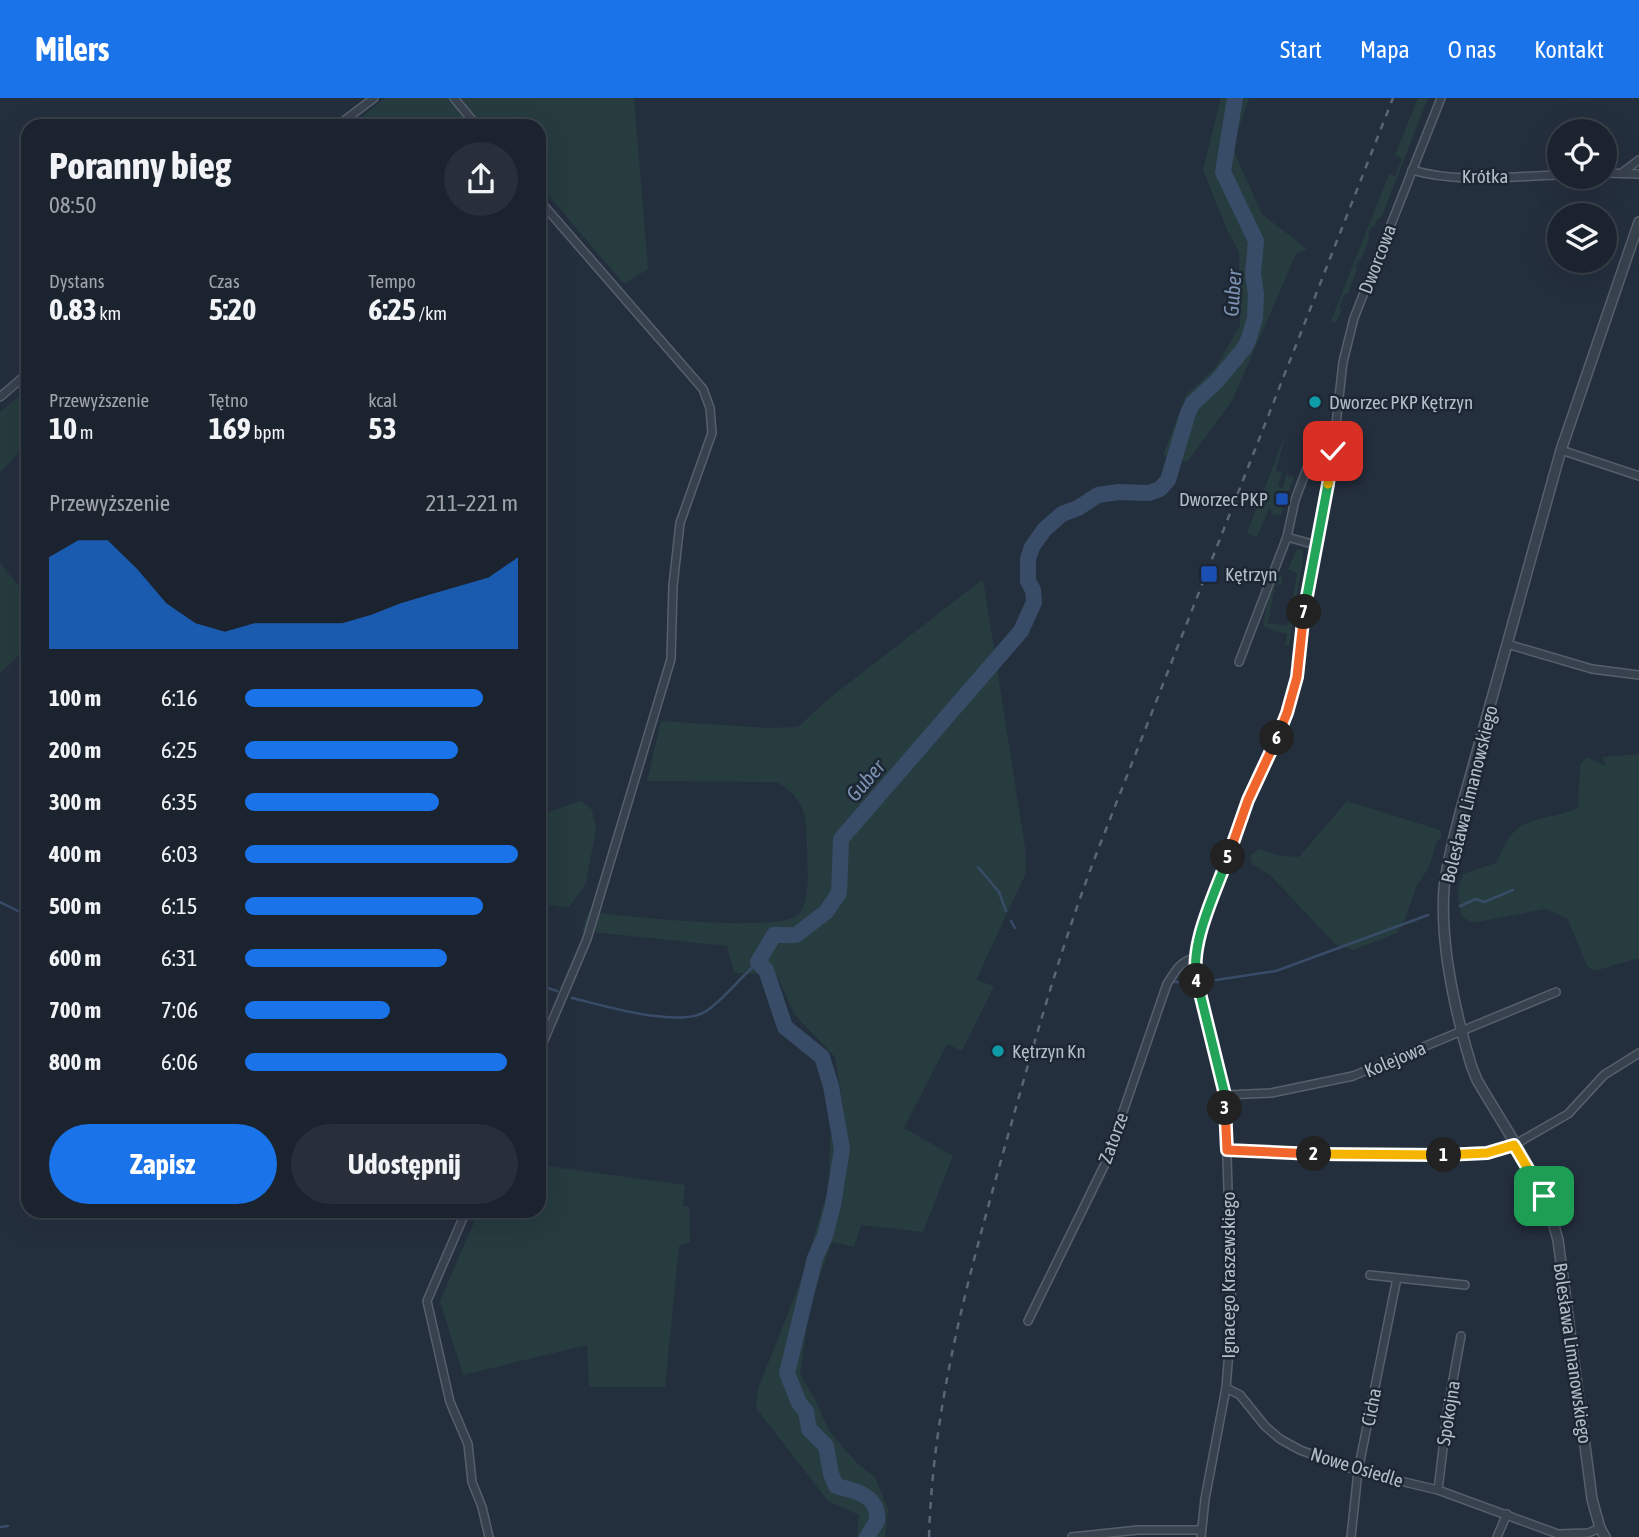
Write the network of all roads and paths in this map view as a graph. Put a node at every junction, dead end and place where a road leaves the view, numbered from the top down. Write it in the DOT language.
graph roads {
  1 [pos="373,98"];
  2 [pos="454,98"];
  3 [pos="1441,98"];
  4 [pos="346,119"];
  5 [pos="471,119"];
  6 [pos="1639,160"];
  7 [pos="1412,170"];
  8 [pos="1617,172"];
  9 [pos="1623,172"];
  10 [pos="1639,174"];
  11 [pos="1547,175"];
  12 [pos="546,208"];
  13 [pos="1639,222"];
  14 [pos="1636,238"];
  15 [pos="21,379"];
  16 [pos="0,397"];
  17 [pos="1336,426"];
  18 [pos="1561,450"];
  19 [pos="1639,476"];
  20 [pos="1287,537"];
  21 [pos="1316,545"];
  22 [pos="1507,644"];
  23 [pos="1239,662"];
  24 [pos="1639,675"];
  25 [pos="1194,958"];
  26 [pos="1556,992"];
  27 [pos="1462,1031"];
  28 [pos="546,1036"];
  29 [pos="1637,1054"];
  30 [pos="1639,1066"];
  31 [pos="1225,1095"];
  32 [pos="1514,1145"];
  33 [pos="1227,1150"];
  34 [pos="463,1218"];
  35 [pos="1370,1275"];
  36 [pos="1397,1278"];
  37 [pos="1465,1285"];
  38 [pos="1028,1321"];
  39 [pos="1461,1336"];
  40 [pos="1226,1388"];
  41 [pos="1358,1471"];
  42 [pos="1438,1490"];
  43 [pos="1507,1514"];
  44 [pos="1600,1528"];
  45 [pos="1201,1534"];
  46 [pos="489,1537"];
  47 [pos="1072,1537"];
  48 [pos="1351,1537"];
  49 [pos="1497,1537"];
  50 [pos="1605,1537"];
  1 -- 4 [label="street"];
  2 -- 5 [label="street"];
  3 -- 7 [label="street, Dworcowa"];
  6 -- 9 [label="street"];
  7 -- 11 [label="street, Krótka"];
  7 -- 17 [label="street, Dworcowa"];
  8 -- 9 [label="street"];
  9 -- 10 [label="street"];
  12 -- 28 [label="street"];
  13 -- 14 [label="street, Bolesława Limanowskiego"];
  14 -- 18 [label="street, Bolesława Limanowskiego"];
  15 -- 16 [label="street"];
  17 -- 20 [label="street"];
  17 -- 21 [label="street, Dworcowa"];
  18 -- 19 [label="street"];
  18 -- 22 [label="street, Bolesława Limanowskiego"];
  20 -- 21 [label="street"];
  20 -- 23 [label="street"];
  21 -- 25 [label="street, Dworcowa"];
  22 -- 24 [label="street"];
  22 -- 27 [label="street, Bolesława Limanowskiego"];
  25 -- 31 [label="street, Dworcowa"];
  25 -- 38 [label="street, Zatorze"];
  26 -- 27 [label="street, Kolejowa"];
  27 -- 31 [label="street, Kolejowa"];
  27 -- 32 [label="street, Bolesława Limanowskiego"];
  29 -- 30 [label="street"];
  29 -- 32 [label="street"];
  31 -- 33 [label="street, Ignacego Kraszewskiego"];
  32 -- 33 [label="street"];
  32 -- 44 [label="street, Bolesława Limanowskiego"];
  33 -- 40 [label="street, Ignacego Kraszewskiego"];
  34 -- 46 [label="street"];
  35 -- 36 [label="street"];
  36 -- 37 [label="street"];
  36 -- 41 [label="street, Cicha"];
  39 -- 42 [label="street, Spokojna"];
  40 -- 41 [label="street, Nowe Osiedle"];
  40 -- 45 [label="street, Ignacego Kraszewskiego"];
  41 -- 42 [label="street, Nowe Osiedle"];
  41 -- 48 [label="street, Cicha"];
  42 -- 43 [label="street, Nowe Osiedle"];
  43 -- 44 [label="street, Nowe Osiedle"];
  43 -- 49 [label="street"];
  44 -- 50 [label="street"];
  45 -- 47 [label="street"];
}
